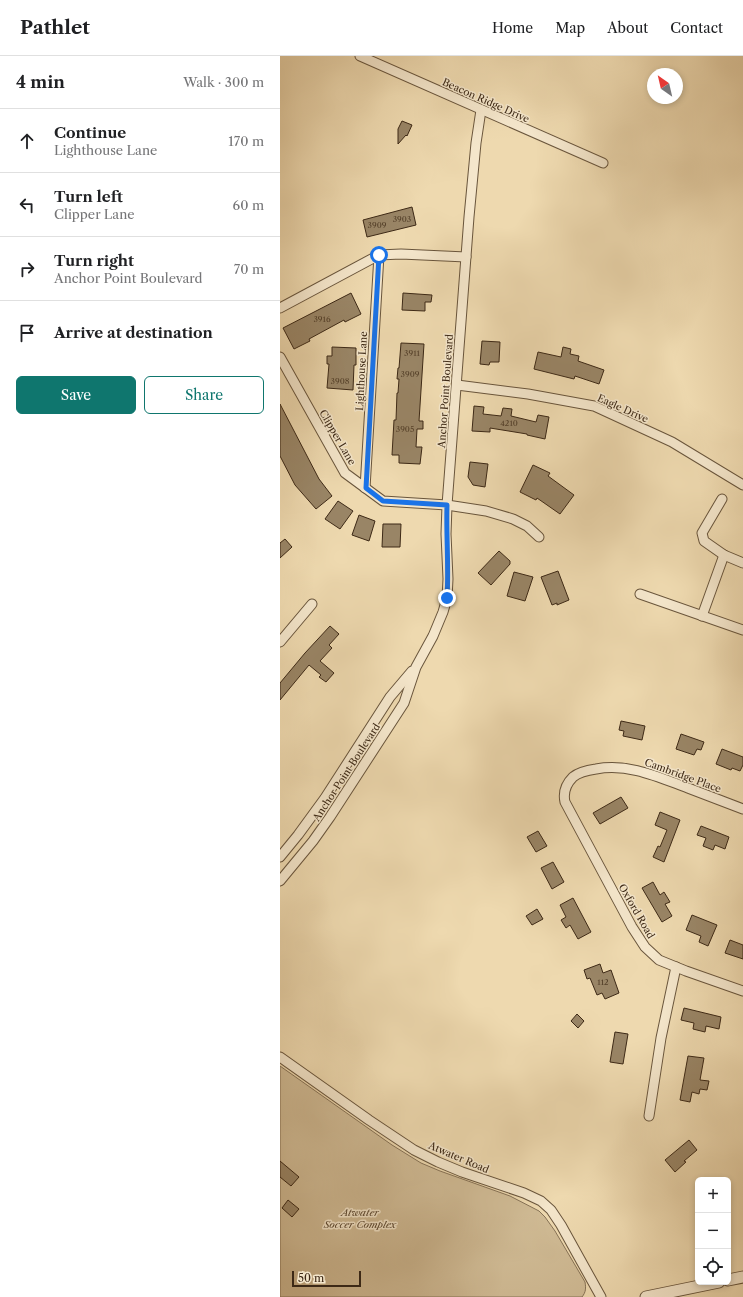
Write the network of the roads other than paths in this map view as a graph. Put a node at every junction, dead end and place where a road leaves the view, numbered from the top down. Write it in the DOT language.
graph roads {
  1 [pos="360,56"];
  2 [pos="482,110"];
  3 [pos="603,163"];
  4 [pos="379,255"];
  5 [pos="466,257"];
  6 [pos="280,308"];
  7 [pos="280,357"];
  8 [pos="457,384"];
  9 [pos="743,485"];
  10 [pos="366,488"];
  11 [pos="722,499"];
  12 [pos="447,505"];
  13 [pos="539,537"];
  14 [pos="724,555"];
  15 [pos="743,563"];
  16 [pos="640,594"];
  17 [pos="312,604"];
  18 [pos="702,616"];
  19 [pos="743,630"];
  20 [pos="280,642"];
  21 [pos="416,667"];
  22 [pos="591,770"];
  23 [pos="743,809"];
  24 [pos="280,857"];
  25 [pos="280,880"];
  26 [pos="676,967"];
  27 [pos="743,991"];
  28 [pos="280,1056"];
  29 [pos="649,1116"];
  30 [pos="743,1277"];
  31 [pos="731,1280"];
  32 [pos="706,1285"];
  33 [pos="601,1297"];
  34 [pos="646,1297"];
  1 -- 2 [label="street, Beacon Ridge Drive"];
  2 -- 3 [label="street, Beacon Ridge Drive"];
  2 -- 5 [label="street, Anchor Point Boulevard"];
  4 -- 5 [label="street"];
  4 -- 6 [label="street"];
  4 -- 10 [label="street, Lighthouse Lane"];
  5 -- 8 [label="street, Anchor Point Boulevard"];
  7 -- 10 [label="street, Clipper Lane"];
  8 -- 9 [label="street, Eagle Drive"];
  8 -- 12 [label="street, Anchor Point Boulevard"];
  10 -- 12 [label="street, Clipper Lane"];
  11 -- 14 [label="street"];
  12 -- 13 [label="street, Clipper Lane"];
  12 -- 21 [label="street, Anchor Point Boulevard"];
  14 -- 15 [label="street"];
  14 -- 18 [label="street"];
  16 -- 18 [label="street"];
  17 -- 20 [label="street"];
  18 -- 19 [label="street"];
  21 -- 24 [label="street, Anchor Point Boulevard"];
  21 -- 25 [label="street, Anchor Point Boulevard"];
  22 -- 23 [label="street, Cambridge Place"];
  22 -- 26 [label="street, Oxford Road"];
  26 -- 27 [label="street, Oxford Road"];
  26 -- 29 [label="street"];
  28 -- 33 [label="street, Atwater Road"];
  30 -- 31 [label="street"];
  32 -- 34 [label="street"];
}
